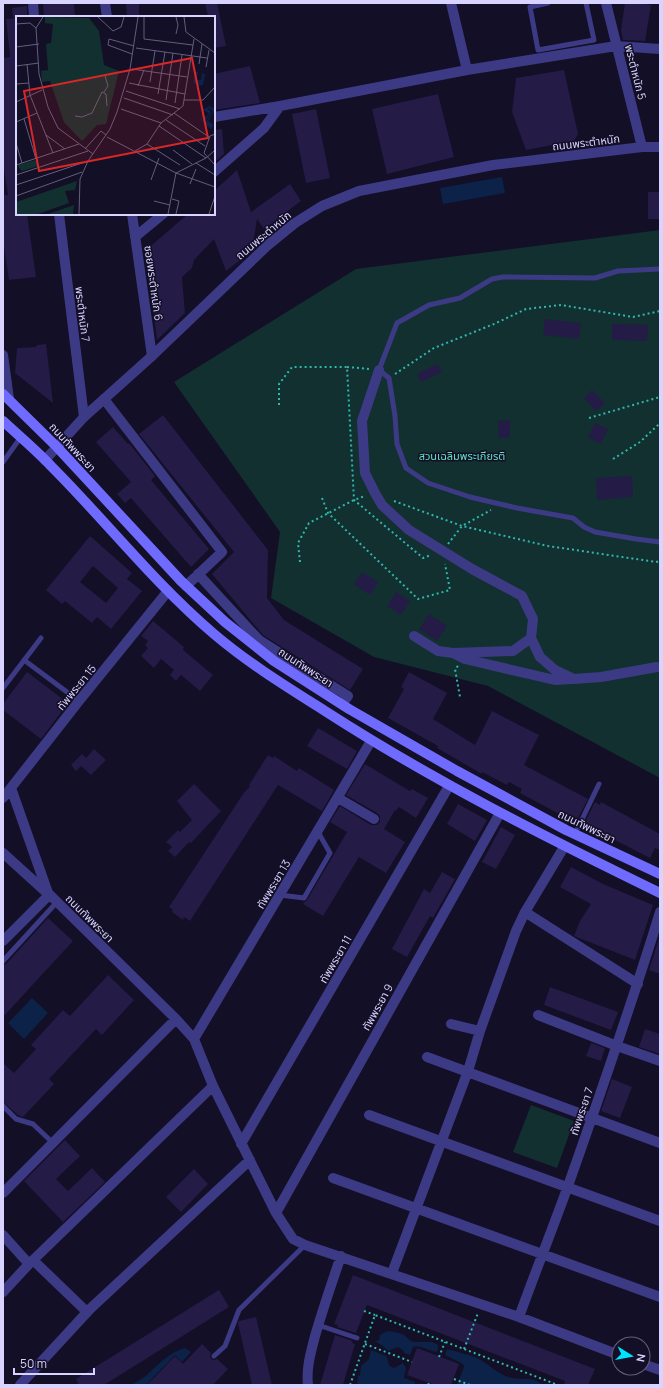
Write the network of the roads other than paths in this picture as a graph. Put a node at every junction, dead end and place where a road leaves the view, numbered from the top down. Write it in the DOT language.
graph roads {
  1 [pos="33,3"];
  2 [pos="105,3"];
  3 [pos="452,3"];
  4 [pos="548,3"];
  5 [pos="586,3"];
  6 [pos="606,3"];
  7 [pos="34,16"];
  8 [pos="107,16"];
  9 [pos="616,46"];
  10 [pos="660,49"];
  11 [pos="467,70"];
  12 [pos="280,106"];
  13 [pos="215,117"];
  14 [pos="642,147"];
  15 [pos="660,147"];
  16 [pos="215,171"];
  17 [pos="59,215"];
  18 [pos="132,215"];
  19 [pos="162,215"];
  20 [pos="135,237"];
  21 [pos="660,269"];
  22 [pos="3,356"];
  23 [pos="152,356"];
  24 [pos="379,370"];
  25 [pos="6,396"];
  26 [pos="104,399"];
  27 [pos="84,417"];
  28 [pos="3,421"];
  29 [pos="21,437"];
  30 [pos="57,446"];
  31 [pos="46,460"];
  32 [pos="3,462"];
  33 [pos="660,542"];
  34 [pos="198,574"];
  35 [pos="186,586"];
  36 [pos="168,591"];
  37 [pos="414,636"];
  38 [pos="41,638"];
  39 [pos="531,638"];
  40 [pos="453,653"];
  41 [pos="24,660"];
  42 [pos="657,667"];
  43 [pos="574,679"];
  44 [pos="3,688"];
  45 [pos="79,701"];
  46 [pos="342,704"];
  47 [pos="371,741"];
  48 [pos="599,784"];
  49 [pos="449,786"];
  50 [pos="11,788"];
  51 [pos="3,798"];
  52 [pos="338,798"];
  53 [pos="500,814"];
  54 [pos="374,819"];
  55 [pos="318,832"];
  56 [pos="575,834"];
  57 [pos="564,847"];
  58 [pos="3,853"];
  59 [pos="660,874"];
  60 [pos="660,893"];
  61 [pos="48,894"];
  62 [pos="280,895"];
  63 [pos="57,902"];
  64 [pos="525,912"];
  65 [pos="660,912"];
  66 [pos="3,941"];
  67 [pos="3,961"];
  68 [pos="638,984"];
  69 [pos="538,1015"];
  70 [pos="176,1019"];
  71 [pos="451,1024"];
  72 [pos="480,1031"];
  73 [pos="194,1039"];
  74 [pos="617,1046"];
  75 [pos="427,1057"];
  76 [pos="660,1061"];
  77 [pos="468,1071"];
  78 [pos="213,1086"];
  79 [pos="3,1106"];
  80 [pos="369,1115"];
  81 [pos="592,1117"];
  82 [pos="441,1141"];
  83 [pos="53,1143"];
  84 [pos="660,1143"];
  85 [pos="241,1144"];
  86 [pos="250,1160"];
  87 [pos="333,1178"];
  88 [pos="568,1187"];
  89 [pos="3,1192"];
  90 [pos="415,1208"];
  91 [pos="276,1213"];
  92 [pos="660,1221"];
  93 [pos="3,1236"];
  94 [pos="306,1245"];
  95 [pos="542,1254"];
  96 [pos="341,1256"];
  97 [pos="31,1262"];
  98 [pos="392,1273"];
  99 [pos="3,1292"];
  100 [pos="660,1297"];
  101 [pos="87,1312"];
  102 [pos="519,1317"];
  103 [pos="318,1325"];
  104 [pos="357,1338"];
  105 [pos="611,1352"];
  106 [pos="214,1356"];
  107 [pos="20,1385"];
  108 [pos="308,1385"];
  1 -- 7 [label="street"];
  2 -- 8 [label="street"];
  3 -- 11 [label="street"];
  4 -- 5 [label="lane"];
  6 -- 9 [label="street, พระตำหนัก 5"];
  9 -- 10 [label="street"];
  9 -- 11 [label="street"];
  9 -- 14 [label="street, พระตำหนัก 5"];
  11 -- 12 [label="street"];
  12 -- 13 [label="street"];
  12 -- 16 [label="street"];
  14 -- 15 [label="street, ถนนพระตำหนัก"];
  14 -- 23 [label="street, ถนนพระตำหนัก"];
  17 -- 27 [label="street, พระตำหนัก 7"];
  18 -- 20 [label="street, ซอยพระตำหนัก 6"];
  19 -- 20 [label="street"];
  20 -- 23 [label="street, ซอยพระตำหนัก 6"];
  21 -- 24 [label="lane"];
  22 -- 25 [label="street"];
  23 -- 26 [label="street, ถนนพระตำหนัก"];
  24 -- 33 [label="lane"];
  24 -- 39 [label="street"];
  25 -- 30 [label="main road, ถนนทัพพระยา"];
  26 -- 27 [label="street, ถนนพระตำหนัก"];
  26 -- 34 [label="street"];
  27 -- 30 [label="street, ถนนพระตำหนัก"];
  28 -- 29 [label="main road"];
  29 -- 31 [label="main road"];
  29 -- 32 [label="lane"];
  30 -- 31 [label="street, ถนนพระตำหนัก"];
  30 -- 35 [label="main road, ถนนทัพพระยา"];
  31 -- 36 [label="main road"];
  34 -- 35 [label="street"];
  34 -- 46 [label="street"];
  35 -- 46 [label="main road, ถนนทัพพระยา"];
  36 -- 45 [label="street, ทัพพระยา 15"];
  36 -- 47 [label="main road"];
  37 -- 40 [label="street"];
  38 -- 41 [label="lane"];
  39 -- 40 [label="street"];
  39 -- 43 [label="street"];
  40 -- 43 [label="street"];
  41 -- 44 [label="lane"];
  41 -- 45 [label="lane"];
  42 -- 43 [label="street"];
  45 -- 50 [label="street, ทัพพระยา 15"];
  46 -- 56 [label="main road, ถนนทัพพระยา"];
  47 -- 49 [label="main road"];
  47 -- 52 [label="street, ทัพพระยา 13"];
  48 -- 56 [label="lane"];
  49 -- 53 [label="main road"];
  49 -- 85 [label="street, ทัพพระยา 11"];
  50 -- 51 [label="street, ทัพพระยา 15"];
  50 -- 61 [label="street, ถนนทัพพระยา"];
  52 -- 54 [label="street"];
  52 -- 55 [label="street, ทัพพระยา 13"];
  53 -- 57 [label="main road"];
  53 -- 91 [label="street, ทัพพระยา 9"];
  55 -- 62 [label="street, ทัพพระยา 13"];
  55 -- 62 [label="lane"];
  56 -- 59 [label="main road, ถนนทัพพระยา"];
  57 -- 60 [label="main road"];
  57 -- 64 [label="street"];
  58 -- 61 [label="street"];
  61 -- 63 [label="street, ถนนทัพพระยา"];
  61 -- 66 [label="street"];
  62 -- 73 [label="street, ทัพพระยา 13"];
  63 -- 67 [label="lane"];
  63 -- 70 [label="street, ถนนทัพพระยา"];
  64 -- 68 [label="street"];
  64 -- 72 [label="street"];
  65 -- 68 [label="street, ทัพพระยา 7"];
  68 -- 74 [label="street, ทัพพระยา 7"];
  69 -- 74 [label="street"];
  70 -- 73 [label="street, ถนนทัพพระยา"];
  70 -- 83 [label="street"];
  71 -- 72 [label="street"];
  72 -- 77 [label="street"];
  73 -- 78 [label="street, ถนนทัพพระยา"];
  74 -- 76 [label="street"];
  74 -- 81 [label="street, ทัพพระยา 7"];
  75 -- 77 [label="street"];
  77 -- 81 [label="street"];
  77 -- 82 [label="street"];
  78 -- 85 [label="street, ถนนทัพพระยา"];
  78 -- 97 [label="street"];
  79 -- 83 [label="lane"];
  80 -- 82 [label="street"];
  81 -- 84 [label="street"];
  81 -- 88 [label="street, ทัพพระยา 7"];
  82 -- 88 [label="street"];
  82 -- 90 [label="street"];
  83 -- 89 [label="street"];
  85 -- 86 [label="street, ถนนทัพพระยา"];
  86 -- 91 [label="street, ถนนทัพพระยา"];
  86 -- 101 [label="street"];
  87 -- 90 [label="street"];
  88 -- 92 [label="street"];
  88 -- 95 [label="street, ทัพพระยา 7"];
  90 -- 95 [label="street"];
  90 -- 98 [label="street"];
  91 -- 94 [label="street, ถนนทัพพระยา"];
  93 -- 97 [label="street"];
  94 -- 96 [label="street, ถนนทัพพระยา"];
  94 -- 106 [label="lane"];
  95 -- 100 [label="street"];
  95 -- 102 [label="street, ทัพพระยา 7"];
  96 -- 98 [label="street, ถนนทัพพระยา"];
  96 -- 103 [label="street"];
  97 -- 99 [label="street"];
  97 -- 101 [label="street"];
  98 -- 102 [label="street, ถนนทัพพระยา"];
  101 -- 107 [label="street"];
  102 -- 105 [label="street, ถนนทัพพระยา"];
  103 -- 104 [label="lane"];
  103 -- 108 [label="street"];
}
